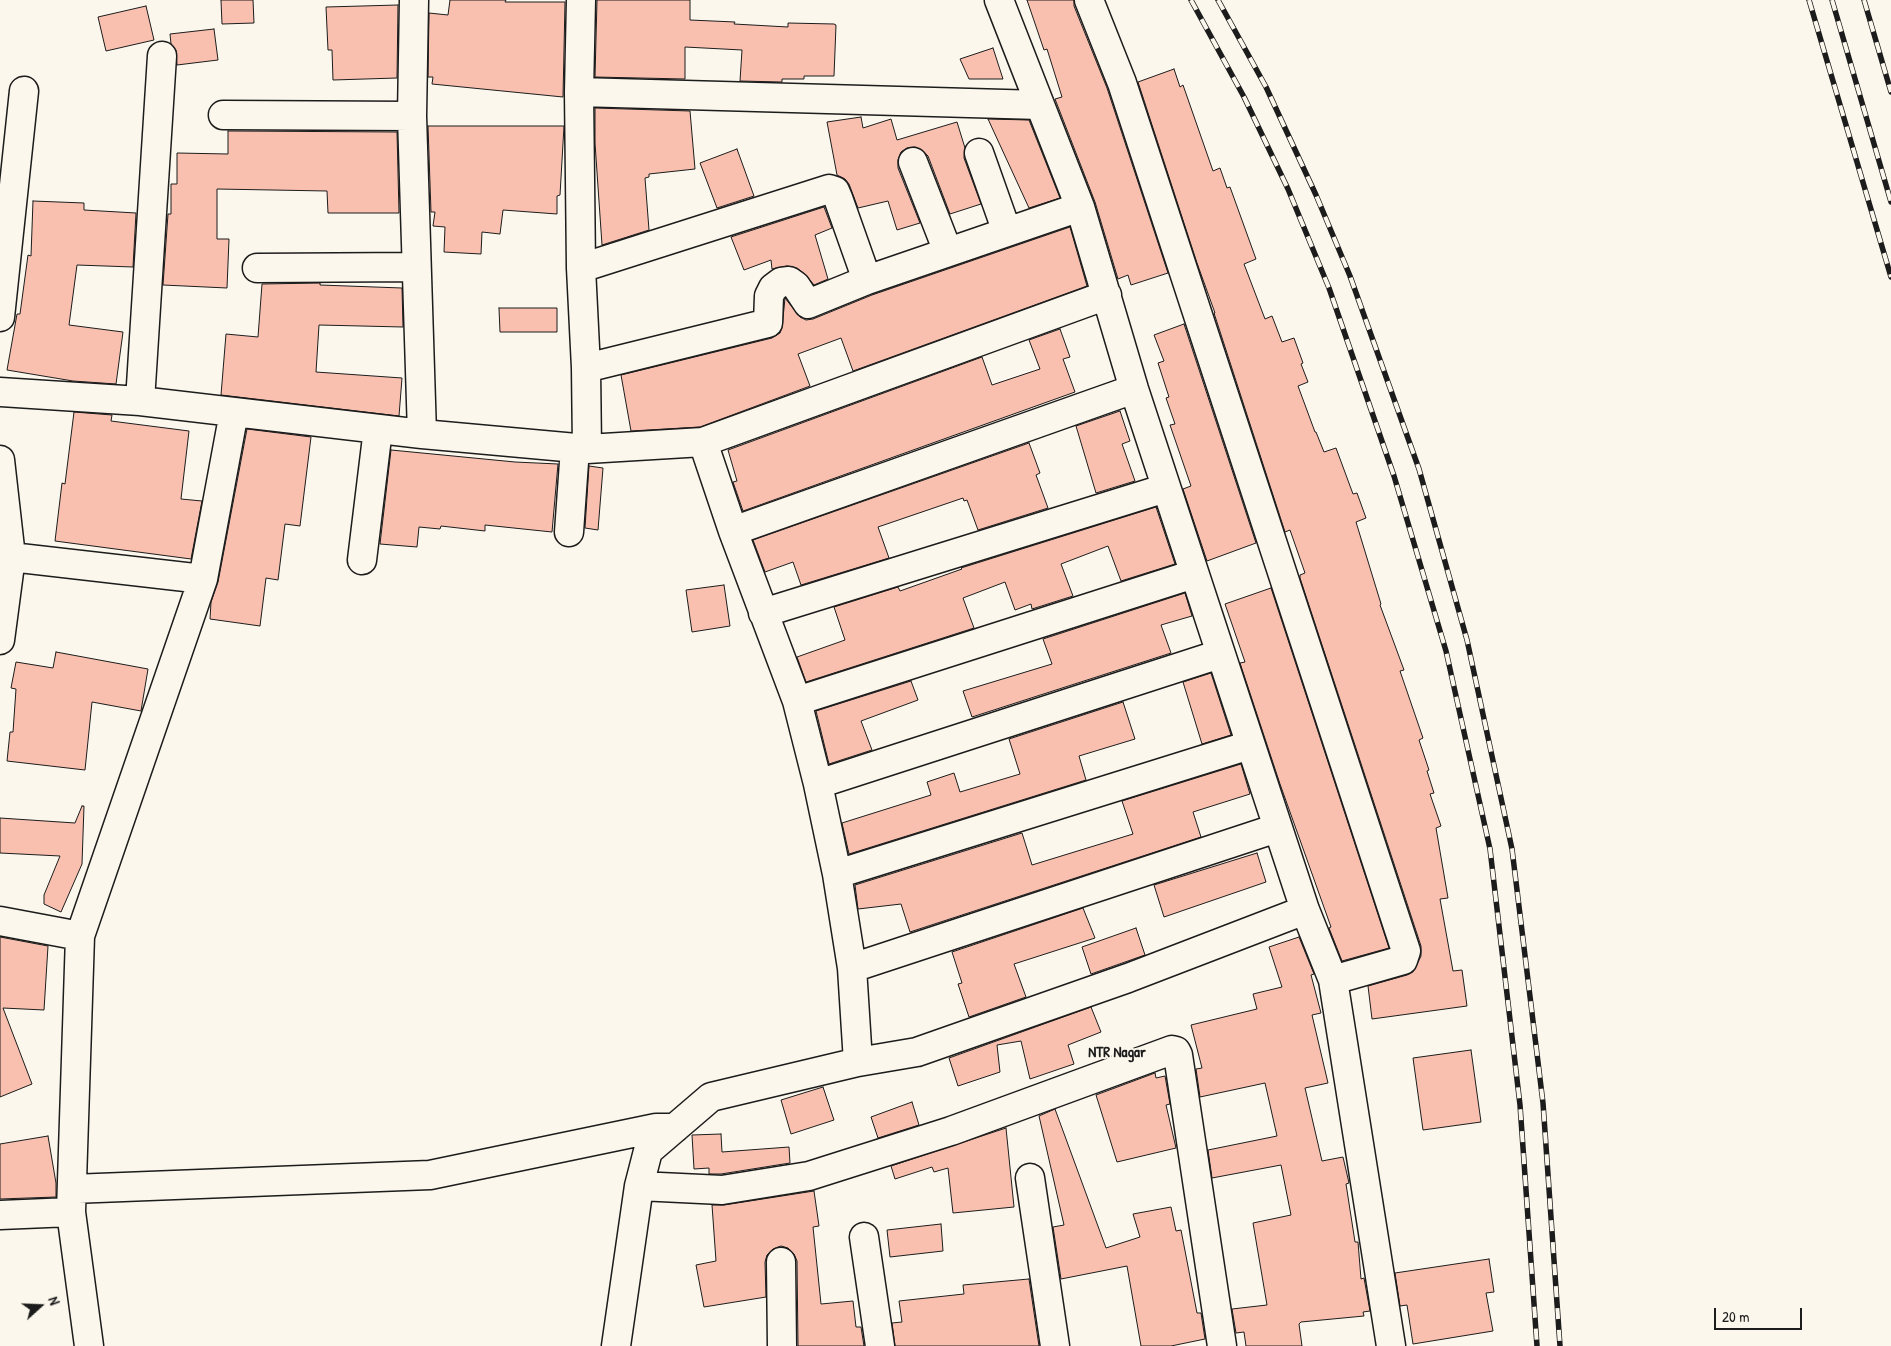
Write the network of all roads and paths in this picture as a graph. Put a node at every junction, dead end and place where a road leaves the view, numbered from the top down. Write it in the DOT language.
graph roads {
  1 [pos="414,0"];
  2 [pos="581,0"];
  3 [pos="999,0"];
  4 [pos="1089,0"];
  5 [pos="162,56"];
  6 [pos="24,91"];
  7 [pos="579,92"];
  8 [pos="1040,105"];
  9 [pos="223,115"];
  10 [pos="412,116"];
  11 [pos="979,153"];
  12 [pos="913,162"];
  13 [pos="1080,207"];
  14 [pos="1007,232"];
  15 [pos="948,252"];
  16 [pos="416,267"];
  17 [pos="257,268"];
  18 [pos="581,268"];
  19 [pos="867,280"];
  20 [pos="1107,295"];
  21 [pos="0,317"];
  22 [pos="586,368"];
  23 [pos="1134,390"];
  24 [pos="0,392"];
  25 [pos="140,401"];
  26 [pos="234,412"];
  27 [pos="378,429"];
  28 [pos="422,434"];
  29 [pos="703,442"];
  30 [pos="581,448"];
  31 [pos="0,460"];
  32 [pos="1166,488"];
  33 [pos="733,531"];
  34 [pos="569,532"];
  35 [pos="11,557"];
  36 [pos="362,560"];
  37 [pos="1194,574"];
  38 [pos="203,579"];
  39 [pos="763,613"];
  40 [pos="0,640"];
  41 [pos="1220,654"];
  42 [pos="797,701"];
  43 [pos="1250,745"];
  44 [pos="818,784"];
  45 [pos="1277,828"];
  46 [pos="837,874"];
  47 [pos="1305,910"];
  48 [pos="0,921"];
  49 [pos="80,936"];
  50 [pos="852,968"];
  51 [pos="1333,980"];
  52 [pos="858,1062"];
  53 [pos="675,1128"];
  54 [pos="1030,1178"];
  55 [pos="640,1186"];
  56 [pos="72,1200"];
  57 [pos="0,1215"];
  58 [pos="864,1237"];
  59 [pos="781,1262"];
  60 [pos="88,1346"];
  61 [pos="616,1346"];
  62 [pos="782,1346"];
  63 [pos="880,1346"];
  64 [pos="1054,1346"];
  65 [pos="1222,1346"];
  66 [pos="1391,1346"];
  1 -- 10 [label="street"];
  2 -- 7 [label="street"];
  3 -- 8 [label="street"];
  4 -- 51 [label="street"];
  5 -- 25 [label="street"];
  6 -- 21 [label="street"];
  7 -- 8 [label="street"];
  7 -- 18 [label="street"];
  8 -- 13 [label="street"];
  9 -- 10 [label="street"];
  10 -- 16 [label="street"];
  11 -- 14 [label="street"];
  12 -- 15 [label="street"];
  13 -- 14 [label="street"];
  13 -- 20 [label="street"];
  14 -- 15 [label="street"];
  15 -- 19 [label="street"];
  16 -- 17 [label="street"];
  16 -- 28 [label="street"];
  18 -- 19 [label="street"];
  18 -- 22 [label="street"];
  19 -- 22 [label="street"];
  20 -- 23 [label="street"];
  20 -- 29 [label="street"];
  22 -- 30 [label="street"];
  23 -- 32 [label="street"];
  23 -- 33 [label="street"];
  24 -- 25 [label="street"];
  25 -- 26 [label="street"];
  26 -- 27 [label="street"];
  26 -- 38 [label="street"];
  27 -- 28 [label="street"];
  27 -- 36 [label="street"];
  28 -- 30 [label="street"];
  29 -- 30 [label="street"];
  29 -- 33 [label="street"];
  30 -- 34 [label="street"];
  31 -- 35 [label="street"];
  32 -- 37 [label="street"];
  32 -- 39 [label="street"];
  33 -- 39 [label="street"];
  35 -- 38 [label="street"];
  35 -- 40 [label="street"];
  37 -- 41 [label="street"];
  37 -- 42 [label="street"];
  38 -- 49 [label="street"];
  39 -- 42 [label="street"];
  41 -- 43 [label="street"];
  41 -- 44 [label="street"];
  42 -- 44 [label="street"];
  43 -- 45 [label="street"];
  43 -- 46 [label="street"];
  44 -- 46 [label="street"];
  45 -- 47 [label="street"];
  45 -- 50 [label="street"];
  46 -- 50 [label="street"];
  47 -- 51 [label="street"];
  47 -- 52 [label="street"];
  48 -- 49 [label="street"];
  49 -- 56 [label="street"];
  50 -- 52 [label="street"];
  51 -- 66 [label="street"];
  52 -- 53 [label="street"];
  53 -- 55 [label="street"];
  53 -- 56 [label="street"];
  54 -- 64 [label="street"];
  55 -- 61 [label="street"];
  55 -- 65 [label="street"];
  56 -- 57 [label="street"];
  56 -- 60 [label="street"];
  58 -- 63 [label="street"];
  59 -- 62 [label="street"];
}
